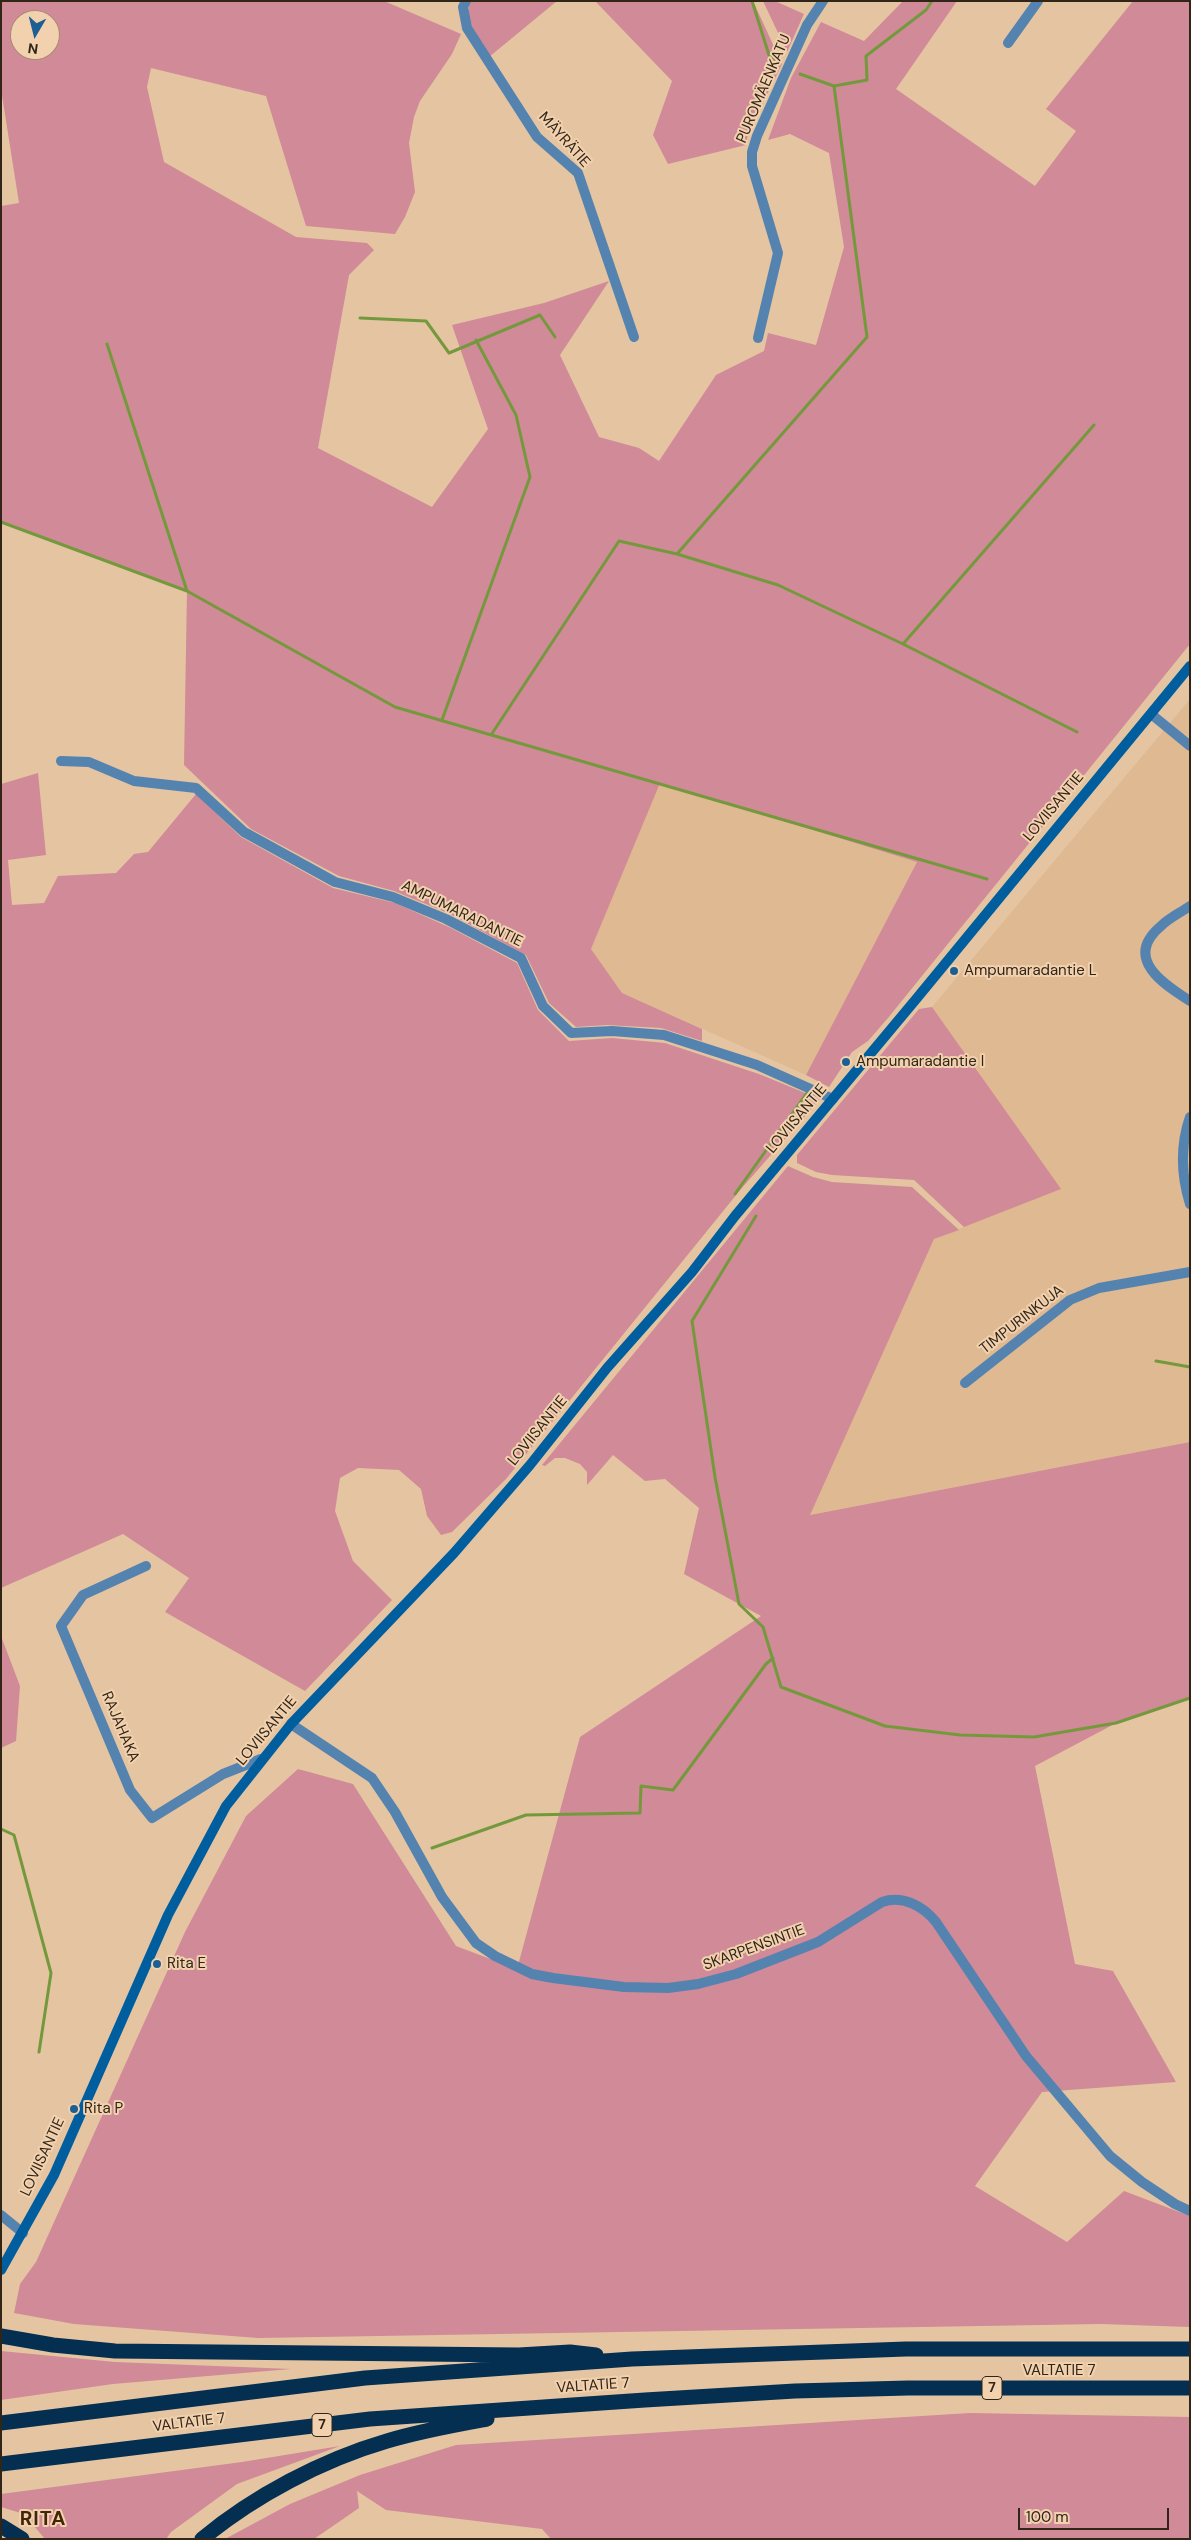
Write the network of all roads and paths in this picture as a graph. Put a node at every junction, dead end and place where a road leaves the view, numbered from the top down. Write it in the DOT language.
graph roads {
  1 [pos="466,1"];
  2 [pos="823,1"];
  3 [pos="1038,1"];
  4 [pos="1008,43"];
  5 [pos="634,337"];
  6 [pos="758,338"];
  7 [pos="1190,666"];
  8 [pos="1151,714"];
  9 [pos="1190,746"];
  10 [pos="61,761"];
  11 [pos="1190,906"];
  12 [pos="1190,1001"];
  13 [pos="833,1099"];
  14 [pos="1190,1117"];
  15 [pos="1190,1204"];
  16 [pos="1190,1272"];
  17 [pos="965,1383"];
  18 [pos="146,1566"];
  19 [pos="291,1724"];
  20 [pos="262,1759"];
  21 [pos="1190,2211"];
  22 [pos="1,2215"];
  23 [pos="23,2233"];
  24 [pos="1,2270"];
  25 [pos="1,2336"];
  26 [pos="1190,2348"];
  27 [pos="632,2359"];
  28 [pos="1190,2388"];
  29 [pos="645,2400"];
  30 [pos="1,2423"];
  31 [pos="1,2464"];
  32 [pos="1,2526"];
  33 [pos="22,2539"];
  34 [pos="202,2539"];
  1 -- 5 [label="street, MÄYRÄTIE"];
  2 -- 6 [label="street, PUROMÄENKATU"];
  3 -- 4 [label="street"];
  7 -- 8 [label="main road, LOVIISANTIE"];
  8 -- 9 [label="street"];
  8 -- 13 [label="main road, LOVIISANTIE"];
  10 -- 13 [label="street, AMPUMARADANTIE"];
  11 -- 12 [label="street"];
  13 -- 19 [label="main road, LOVIISANTIE"];
  14 -- 15 [label="street"];
  16 -- 17 [label="street, TIMPURINKUJA"];
  18 -- 20 [label="street, RAJAHAKA"];
  19 -- 20 [label="main road, LOVIISANTIE"];
  19 -- 21 [label="street, SKARPENSINTIE"];
  20 -- 23 [label="main road, LOVIISANTIE"];
  22 -- 23 [label="street"];
  23 -- 24 [label="main road, LOVIISANTIE"];
  25 -- 27 [label="highway"];
  26 -- 27 [label="highway, VALTATIE 7"];
  27 -- 30 [label="highway, VALTATIE 7"];
  28 -- 29 [label="highway, VALTATIE 7 / 7"];
  29 -- 31 [label="highway, VALTATIE 7 / 7"];
  29 -- 34 [label="highway"];
  32 -- 33 [label="highway"];
}
